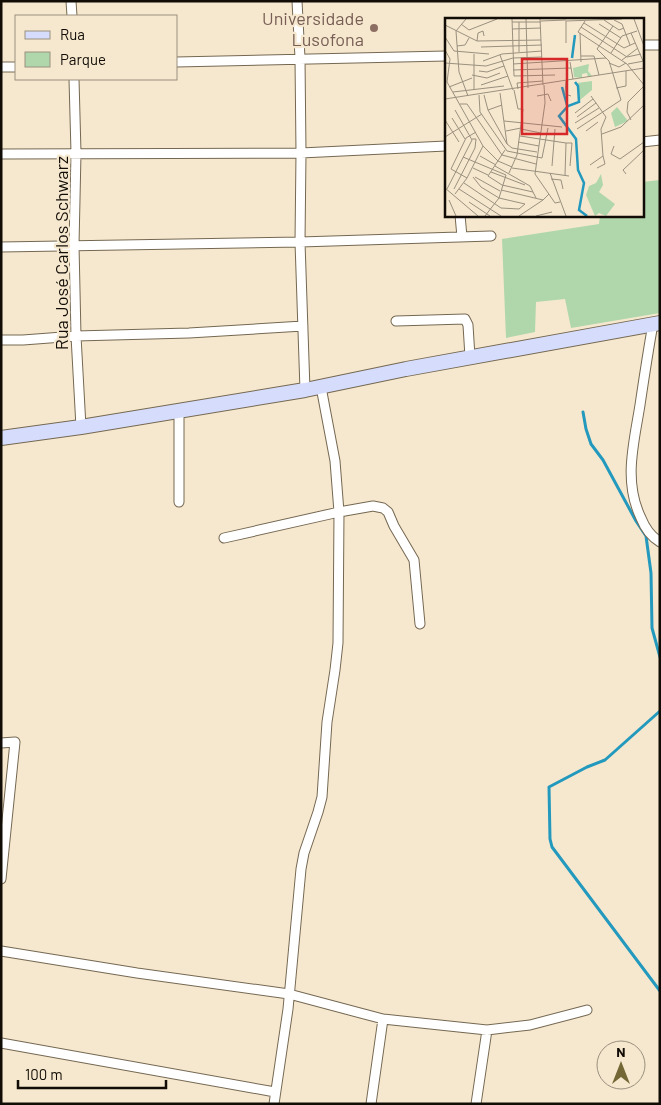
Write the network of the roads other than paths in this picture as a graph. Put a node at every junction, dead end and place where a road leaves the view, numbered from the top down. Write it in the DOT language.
graph roads {
  1 [pos="71,1"];
  2 [pos="297,1"];
  3 [pos="72,15"];
  4 [pos="660,44"];
  5 [pos="644,45"];
  6 [pos="445,56"];
  7 [pos="300,58"];
  8 [pos="178,62"];
  9 [pos="15,66"];
  10 [pos="1,67"];
  11 [pos="74,80"];
  12 [pos="660,140"];
  13 [pos="644,142"];
  14 [pos="445,146"];
  15 [pos="301,153"];
  16 [pos="1,154"];
  17 [pos="76,154"];
  18 [pos="460,216"];
  19 [pos="491,236"];
  20 [pos="462,237"];
  21 [pos="300,242"];
  22 [pos="74,245"];
  23 [pos="1,247"];
  24 [pos="396,322"];
  25 [pos="656,324"];
  26 [pos="303,326"];
  27 [pos="76,336"];
  28 [pos="1,340"];
  29 [pos="470,357"];
  30 [pos="321,387"];
  31 [pos="305,390"];
  32 [pos="179,411"];
  33 [pos="81,427"];
  34 [pos="1,438"];
  35 [pos="179,502"];
  36 [pos="339,512"];
  37 [pos="224,538"];
  38 [pos="660,542"];
  39 [pos="420,624"];
  40 [pos="1,743"];
  41 [pos="1,879"];
  42 [pos="1,952"];
  43 [pos="289,994"];
  44 [pos="587,1010"];
  45 [pos="383,1019"];
  46 [pos="487,1030"];
  47 [pos="1,1043"];
  48 [pos="276,1092"];
  49 [pos="274,1104"];
  50 [pos="370,1104"];
  51 [pos="476,1104"];
  1 -- 3 [label="street"];
  2 -- 7 [label="street"];
  4 -- 5 [label="street"];
  6 -- 7 [label="street"];
  7 -- 8 [label="street"];
  7 -- 15 [label="street"];
  9 -- 10 [label="street"];
  11 -- 17 [label="street, Rua José Carlos Schwarz"];
  12 -- 13 [label="street"];
  14 -- 15 [label="street"];
  15 -- 17 [label="street"];
  15 -- 21 [label="street"];
  16 -- 17 [label="street"];
  17 -- 22 [label="street, Rua José Carlos Schwarz"];
  18 -- 20 [label="street"];
  19 -- 20 [label="street"];
  20 -- 21 [label="street"];
  21 -- 22 [label="street"];
  21 -- 26 [label="street"];
  22 -- 23 [label="street"];
  22 -- 27 [label="street, Rua José Carlos Schwarz"];
  24 -- 29 [label="street"];
  25 -- 29 [label="main road"];
  25 -- 38 [label="street"];
  26 -- 27 [label="street"];
  26 -- 31 [label="street"];
  27 -- 28 [label="street"];
  27 -- 33 [label="street, Rua José Carlos Schwarz"];
  29 -- 30 [label="main road"];
  30 -- 31 [label="main road"];
  30 -- 36 [label="street"];
  31 -- 32 [label="main road"];
  32 -- 33 [label="main road"];
  32 -- 35 [label="street"];
  33 -- 34 [label="main road"];
  36 -- 37 [label="street"];
  36 -- 39 [label="street"];
  36 -- 43 [label="street"];
  40 -- 41 [label="street"];
  42 -- 43 [label="street"];
  43 -- 45 [label="street"];
  43 -- 48 [label="street"];
  44 -- 46 [label="street"];
  45 -- 46 [label="street"];
  45 -- 50 [label="street"];
  46 -- 51 [label="street"];
  47 -- 48 [label="street"];
  48 -- 49 [label="street"];
}
